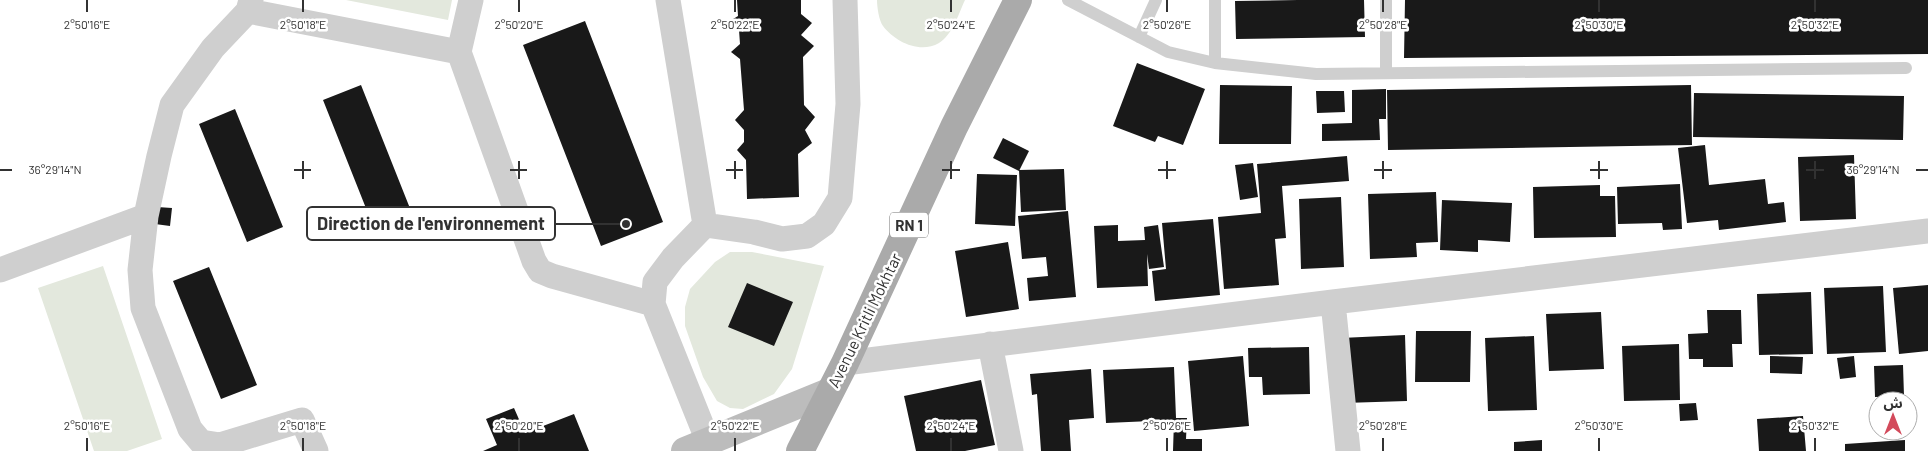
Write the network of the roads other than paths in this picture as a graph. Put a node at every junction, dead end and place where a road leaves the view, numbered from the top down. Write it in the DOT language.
graph roads {
  1 [pos="471,0"];
  2 [pos="668,0"];
  3 [pos="845,0"];
  4 [pos="1018,0"];
  5 [pos="1068,0"];
  6 [pos="1156,0"];
  7 [pos="1216,0"];
  8 [pos="1386,0"];
  9 [pos="250,5"];
  10 [pos="1139,37"];
  11 [pos="459,52"];
  12 [pos="1214,63"];
  13 [pos="1906,68"];
  14 [pos="1386,73"];
  15 [pos="146,216"];
  16 [pos="705,225"];
  17 [pos="1928,231"];
  18 [pos="0,270"];
  19 [pos="1333,302"];
  20 [pos="653,304"];
  21 [pos="990,344"];
  22 [pos="845,363"];
  23 [pos="830,392"];
  24 [pos="696,446"];
  25 [pos="316,451"];
  26 [pos="800,451"];
  27 [pos="1011,451"];
  28 [pos="1348,451"];
  1 -- 11 [label="street"];
  2 -- 16 [label="street"];
  3 -- 16 [label="street"];
  4 -- 22 [label="main road, Avenue Kritli Mokhtar / RN 1"];
  5 -- 10 [label="lane"];
  6 -- 10 [label="lane"];
  7 -- 12 [label="lane"];
  8 -- 14 [label="lane"];
  9 -- 11 [label="street"];
  9 -- 15 [label="street"];
  10 -- 12 [label="lane"];
  11 -- 20 [label="street"];
  12 -- 14 [label="lane"];
  13 -- 14 [label="lane"];
  15 -- 18 [label="street"];
  15 -- 25 [label="street"];
  16 -- 20 [label="street"];
  17 -- 19 [label="street"];
  19 -- 21 [label="street"];
  19 -- 28 [label="street"];
  20 -- 24 [label="street"];
  21 -- 22 [label="street"];
  21 -- 27 [label="street"];
  22 -- 23 [label="main road, Avenue Kritli Mokhtar / RN 1"];
  23 -- 24 [label="main road"];
  23 -- 26 [label="main road, Avenue Kritli Mokhtar / RN 1"];
}
